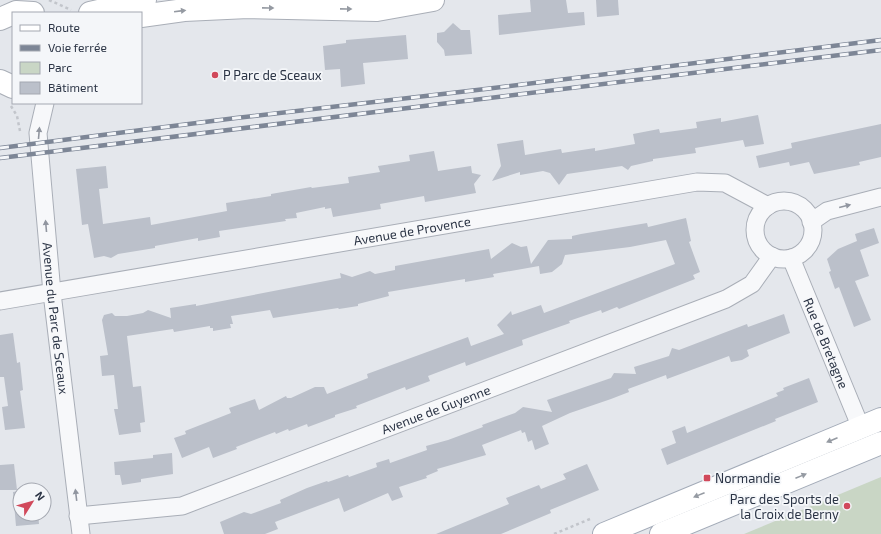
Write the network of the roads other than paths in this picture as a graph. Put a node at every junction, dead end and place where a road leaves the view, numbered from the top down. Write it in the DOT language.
graph roads {
  1 [pos="145,0"];
  2 [pos="433,0"];
  3 [pos="84,11"];
  4 [pos="12,14"];
  5 [pos="142,16"];
  6 [pos="0,19"];
  7 [pos="45,104"];
  8 [pos="881,197"];
  9 [pos="768,206"];
  10 [pos="811,222"];
  11 [pos="772,256"];
  12 [pos="791,258"];
  13 [pos="52,293"];
  14 [pos="0,301"];
  15 [pos="881,419"];
  16 [pos="861,428"];
  17 [pos="881,443"];
  18 [pos="78,516"];
  19 [pos="81,534"];
  20 [pos="604,534"];
  21 [pos="661,534"];
  1 -- 3 [label="main road"];
  5 -- 2 [label="main road, one-way"];
  4 -- 6 [label="main road"];
  13 -- 7 [label="street, Avenue du Parc de Sceaux, one-way"];
  10 -- 8 [label="street, one-way"];
  9 -- 10 [label="street"];
  9 -- 11 [label="street"];
  9 -- 13 [label="street, Avenue de Provence"];
  10 -- 12 [label="street"];
  11 -- 12 [label="street"];
  11 -- 18 [label="street, Avenue de Guyenne"];
  12 -- 16 [label="street, Rue de Bretagne"];
  13 -- 14 [label="street, Avenue de Provence"];
  18 -- 13 [label="street, Avenue du Parc de Sceaux, one-way"];
  15 -- 16 [label="main road"];
  16 -- 20 [label="main road, one-way"];
  21 -- 17 [label="main road, one-way"];
  18 -- 19 [label="street, Avenue du Parc de Sceaux"];
}
